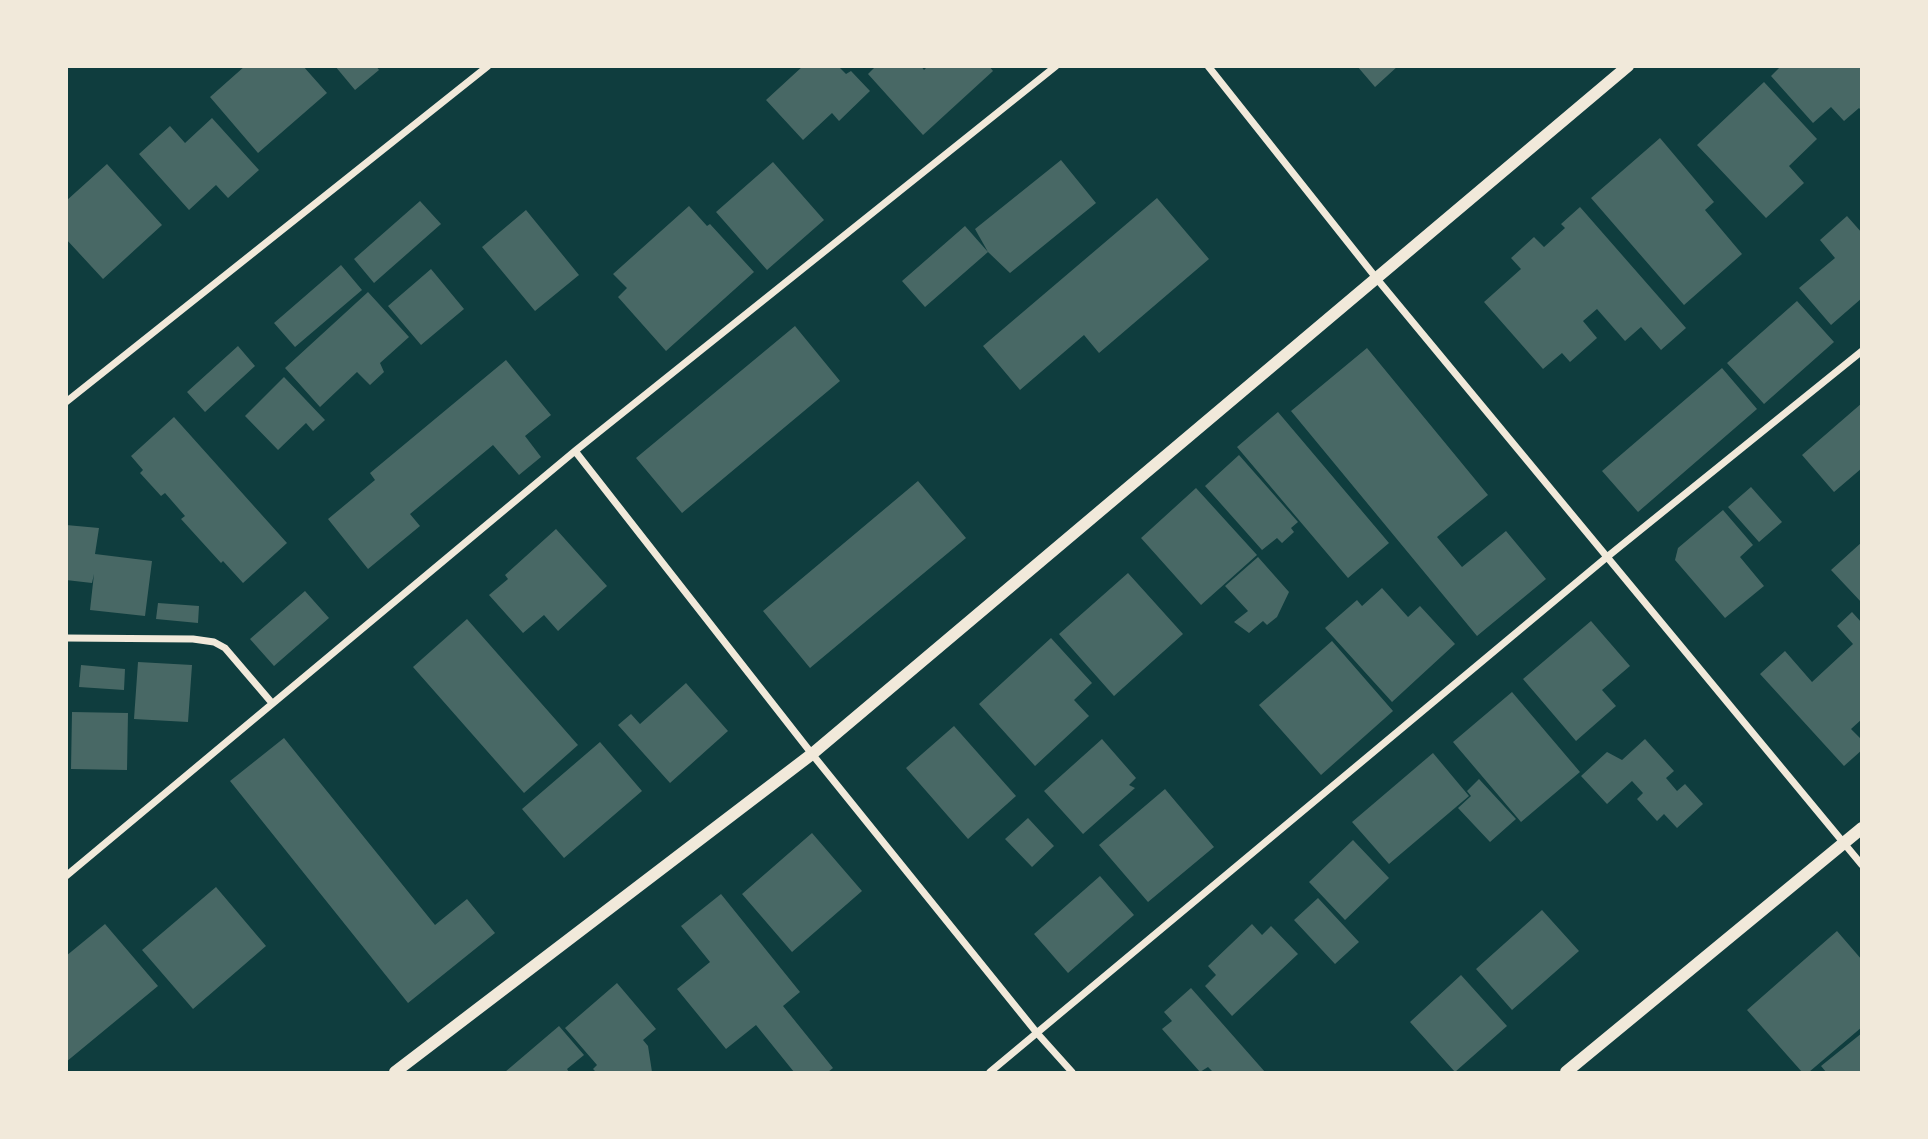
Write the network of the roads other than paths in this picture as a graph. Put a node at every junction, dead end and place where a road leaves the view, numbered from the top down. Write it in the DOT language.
graph roads {
  1 [pos="488,66"];
  2 [pos="1056,66"];
  3 [pos="1208,66"];
  4 [pos="1628,66"];
  5 [pos="1377,279"];
  6 [pos="1861,351"];
  7 [pos="66,402"];
  8 [pos="575,451"];
  9 [pos="1607,557"];
  10 [pos="66,638"];
  11 [pos="272,703"];
  12 [pos="812,754"];
  13 [pos="1861,828"];
  14 [pos="1844,843"];
  15 [pos="1861,865"];
  16 [pos="66,876"];
  17 [pos="1037,1033"];
  18 [pos="396,1073"];
  19 [pos="990,1073"];
  20 [pos="1072,1073"];
  21 [pos="1566,1073"];
  1 -- 7 [label="street"];
  2 -- 8 [label="street"];
  3 -- 5 [label="street"];
  4 -- 5 [label="street"];
  5 -- 9 [label="street"];
  5 -- 12 [label="street"];
  6 -- 9 [label="street"];
  8 -- 11 [label="street"];
  8 -- 12 [label="street"];
  9 -- 14 [label="street"];
  9 -- 17 [label="street"];
  10 -- 11 [label="street"];
  11 -- 16 [label="street"];
  12 -- 17 [label="street"];
  12 -- 18 [label="street"];
  13 -- 14 [label="street"];
  14 -- 15 [label="street"];
  14 -- 21 [label="street"];
  17 -- 19 [label="street"];
  17 -- 20 [label="street"];
}
